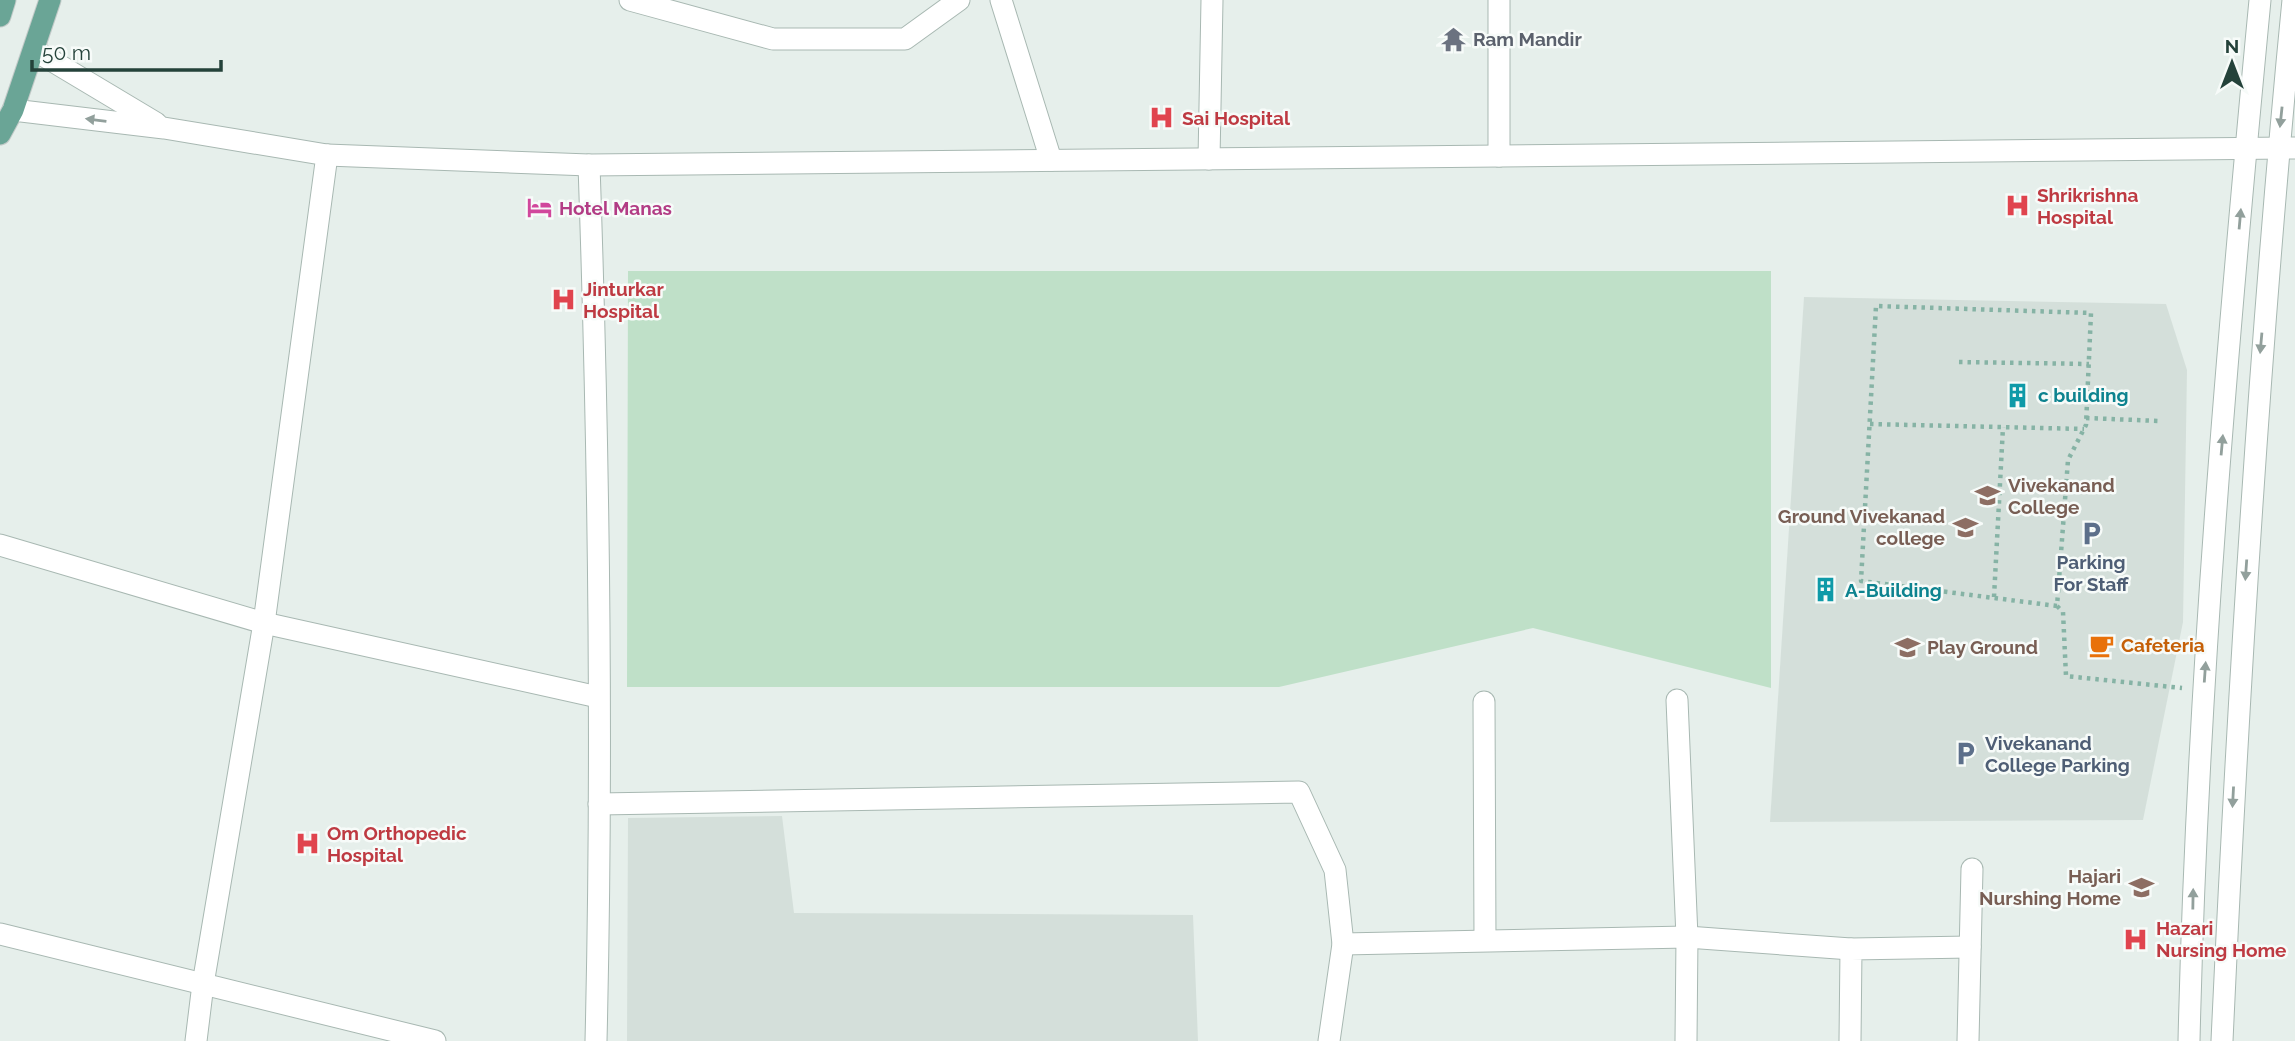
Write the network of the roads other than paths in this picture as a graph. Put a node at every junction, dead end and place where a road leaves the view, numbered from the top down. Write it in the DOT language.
graph roads {
  1 [pos="5,0"];
  2 [pos="50,0"];
  3 [pos="630,0"];
  4 [pos="959,0"];
  5 [pos="1001,0"];
  6 [pos="1212,0"];
  7 [pos="1499,0"];
  8 [pos="2260,0"];
  9 [pos="2293,0"];
  10 [pos="0,16"];
  11 [pos="34,50"];
  12 [pos="13,110"];
  13 [pos="164,128"];
  14 [pos="0,134"];
  15 [pos="2287,148"];
  16 [pos="2245,149"];
  17 [pos="327,155"];
  18 [pos="1499,156"];
  19 [pos="1209,159"];
  20 [pos="1051,160"];
  21 [pos="589,165"];
  22 [pos="0,545"];
  23 [pos="264,623"];
  24 [pos="598,698"];
  25 [pos="1677,700"];
  26 [pos="1484,702"];
  27 [pos="599,804"];
  28 [pos="1972,869"];
  29 [pos="0,934"];
  30 [pos="1687,937"];
  31 [pos="1485,940"];
  32 [pos="1343,944"];
  33 [pos="1970,947"];
  34 [pos="1851,949"];
  35 [pos="202,984"];
  36 [pos="196,1041"];
  37 [pos="435,1041"];
  38 [pos="596,1041"];
  39 [pos="1329,1041"];
  40 [pos="1686,1041"];
  41 [pos="1850,1041"];
  42 [pos="1968,1041"];
  43 [pos="2189,1041"];
  44 [pos="2222,1041"];
  1 -- 10 [label="main road"];
  2 -- 11 [label="main road"];
  3 -- 4 [label="street"];
  5 -- 20 [label="street"];
  6 -- 19 [label="street"];
  7 -- 18 [label="street"];
  8 -- 16 [label="street"];
  9 -- 15 [label="street, one-way"];
  11 -- 12 [label="main road"];
  11 -- 13 [label="street"];
  13 -- 12 [label="street, one-way"];
  12 -- 14 [label="main road"];
  13 -- 17 [label="street"];
  15 -- 16 [label="street"];
  15 -- 44 [label="street, one-way"];
  16 -- 18 [label="street"];
  43 -- 16 [label="street, one-way"];
  17 -- 21 [label="street"];
  17 -- 23 [label="street"];
  18 -- 19 [label="street"];
  19 -- 20 [label="street"];
  20 -- 21 [label="street"];
  21 -- 24 [label="street"];
  22 -- 23 [label="street"];
  23 -- 24 [label="street"];
  23 -- 35 [label="street"];
  24 -- 27 [label="street"];
  25 -- 30 [label="street"];
  26 -- 31 [label="street"];
  27 -- 32 [label="street"];
  27 -- 38 [label="street"];
  28 -- 33 [label="street"];
  29 -- 35 [label="street"];
  30 -- 31 [label="street"];
  30 -- 34 [label="street"];
  30 -- 40 [label="street"];
  31 -- 32 [label="street"];
  32 -- 39 [label="street"];
  33 -- 34 [label="street"];
  33 -- 42 [label="street"];
  34 -- 41 [label="street"];
  35 -- 36 [label="street"];
  35 -- 37 [label="street"];
}
